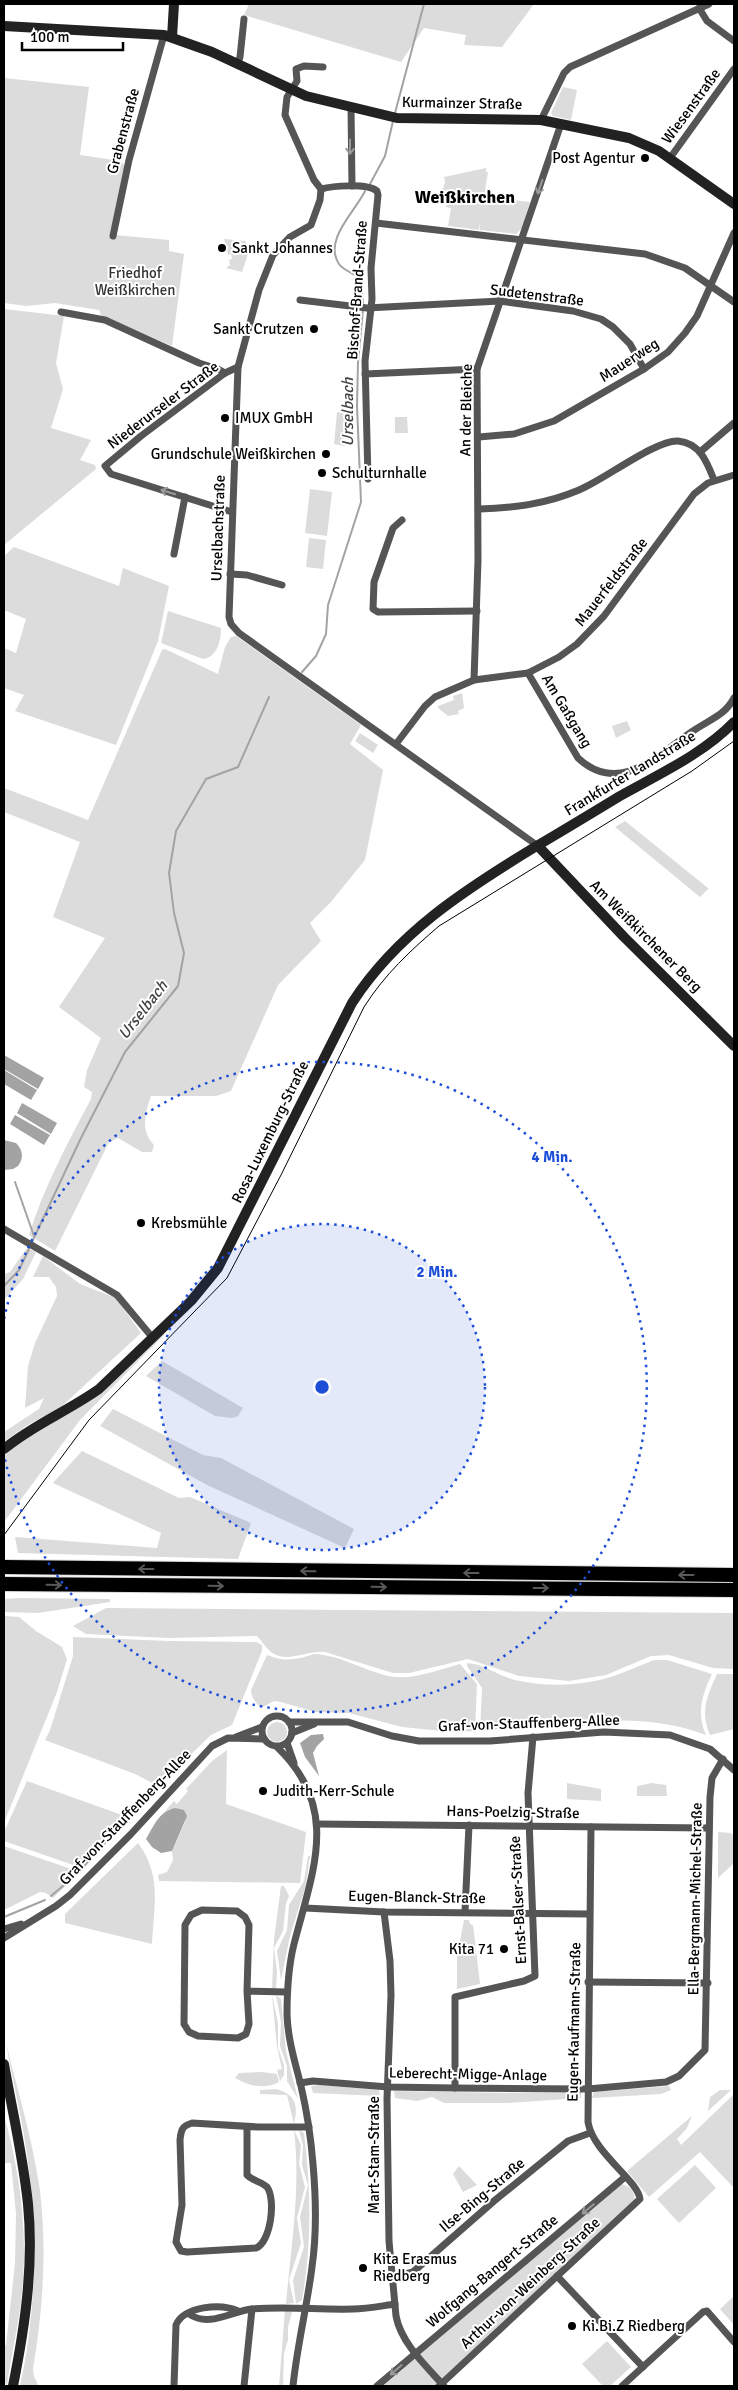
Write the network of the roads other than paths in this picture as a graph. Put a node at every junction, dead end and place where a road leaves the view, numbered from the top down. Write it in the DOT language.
graph roads {
  1 [pos="174,4"];
  2 [pos="709,4"];
  3 [pos="699,8"];
  4 [pos="244,19"];
  5 [pos="4,26"];
  6 [pos="168,36"];
  7 [pos="734,41"];
  8 [pos="237,64"];
  9 [pos="323,68"];
  10 [pos="734,69"];
  11 [pos="291,90"];
  12 [pos="351,107"];
  13 [pos="541,120"];
  14 [pos="561,124"];
  15 [pos="670,158"];
  16 [pos="352,186"];
  17 [pos="320,189"];
  18 [pos="734,204"];
  19 [pos="376,223"];
  20 [pos="734,233"];
  21 [pos="113,236"];
  22 [pos="522,238"];
  23 [pos="712,286"];
  24 [pos="300,300"];
  25 [pos="500,302"];
  26 [pos="734,302"];
  27 [pos="366,307"];
  28 [pos="61,312"];
  29 [pos="238,367"];
  30 [pos="477,369"];
  31 [pos="644,369"];
  32 [pos="225,373"];
  33 [pos="365,374"];
  34 [pos="734,423"];
  35 [pos="479,437"];
  36 [pos="700,452"];
  37 [pos="734,475"];
  38 [pos="368,479"];
  39 [pos="714,480"];
  40 [pos="185,497"];
  41 [pos="479,509"];
  42 [pos="232,512"];
  43 [pos="402,520"];
  44 [pos="174,554"];
  45 [pos="230,574"];
  46 [pos="282,585"];
  47 [pos="477,611"];
  48 [pos="528,673"];
  49 [pos="474,680"];
  50 [pos="734,698"];
  51 [pos="734,722"];
  52 [pos="396,744"];
  53 [pos="538,846"];
  54 [pos="734,1046"];
  55 [pos="4,1229"];
  56 [pos="152,1337"];
  57 [pos="4,1449"];
  58 [pos="4,1567"];
  59 [pos="734,1575"];
  60 [pos="4,1584"];
  61 [pos="734,1590"];
  62 [pos="289,1722"];
  63 [pos="317,1722"];
  64 [pos="262,1727"];
  65 [pos="292,1733"];
  66 [pos="533,1737"];
  67 [pos="236,1738"];
  68 [pos="264,1739"];
  69 [pos="287,1743"];
  70 [pos="277,1747"];
  71 [pos="723,1759"];
  72 [pos="296,1768"];
  73 [pos="734,1770"];
  74 [pos="317,1824"];
  75 [pos="469,1825"];
  76 [pos="528,1826"];
  77 [pos="591,1826"];
  78 [pos="709,1828"];
  79 [pos="305,1908"];
  80 [pos="384,1912"];
  81 [pos="465,1912"];
  82 [pos="533,1912"];
  83 [pos="589,1914"];
  84 [pos="33,1920"];
  85 [pos="4,1929"];
  86 [pos="4,1938"];
  87 [pos="588,1982"];
  88 [pos="708,1983"];
  89 [pos="246,1991"];
  90 [pos="287,1992"];
  91 [pos="4,2064"];
  92 [pos="666,2082"];
  93 [pos="300,2083"];
  94 [pos="388,2087"];
  95 [pos="455,2088"];
  96 [pos="588,2089"];
  97 [pos="4,2097"];
  98 [pos="15,2126"];
  99 [pos="246,2127"];
  100 [pos="309,2127"];
  101 [pos="590,2133"];
  102 [pos="625,2177"];
  103 [pos="557,2276"];
  104 [pos="393,2277"];
  105 [pos="395,2304"];
  106 [pos="306,2307"];
  107 [pos="252,2309"];
  108 [pos="238,2311"];
  109 [pos="190,2314"];
  110 [pos="734,2342"];
  111 [pos="416,2353"];
  112 [pos="643,2367"];
  113 [pos="441,2385"];
  114 [pos="13,2386"];
  115 [pos="174,2386"];
  116 [pos="244,2386"];
  117 [pos="293,2386"];
  118 [pos="377,2386"];
  119 [pos="622,2386"];
  1 -- 6 [label="main road"];
  2 -- 3 [label="street"];
  3 -- 7 [label="street"];
  3 -- 13 [label="street"];
  4 -- 8 [label="street"];
  5 -- 6 [label="main road, Kurmainzer Straße"];
  6 -- 8 [label="main road, Kurmainzer Straße"];
  6 -- 21 [label="street, Grabenstraße"];
  8 -- 11 [label="main road, Kurmainzer Straße"];
  9 -- 11 [label="street"];
  10 -- 15 [label="street, Wiesenstraße"];
  11 -- 12 [label="main road, Kurmainzer Straße"];
  11 -- 17 [label="street"];
  12 -- 13 [label="main road, Kurmainzer Straße"];
  12 -- 16 [label="street, one-way"];
  13 -- 14 [label="main road, Kurmainzer Straße"];
  14 -- 15 [label="main road, Kurmainzer Straße"];
  14 -- 22 [label="street, An der Bleiche, one-way"];
  15 -- 18 [label="main road, Kurmainzer Straße"];
  16 -- 17 [label="street, Bischof-Brand-Straße"];
  16 -- 19 [label="street, Bischof-Brand-Straße"];
  17 -- 29 [label="street, Urselbachstraße"];
  19 -- 22 [label="street"];
  19 -- 27 [label="street, Bischof-Brand-Straße"];
  20 -- 23 [label="street, Mauerweg"];
  22 -- 23 [label="street"];
  22 -- 25 [label="street, An der Bleiche"];
  23 -- 26 [label="street"];
  23 -- 31 [label="street, Mauerweg"];
  24 -- 27 [label="street, Sudetenstraße"];
  25 -- 27 [label="street, Sudetenstraße"];
  25 -- 30 [label="street, An der Bleiche"];
  25 -- 31 [label="street, Sudetenstraße"];
  27 -- 33 [label="street, Bischof-Brand-Straße"];
  28 -- 32 [label="street"];
  29 -- 32 [label="street, Niederurseler Straße"];
  29 -- 42 [label="street, Urselbachstraße"];
  30 -- 33 [label="street"];
  30 -- 35 [label="street, An der Bleiche"];
  31 -- 35 [label="street, Mauerweg"];
  40 -- 32 [label="street, Niederurseler Straße, one-way"];
  33 -- 38 [label="street, Bischof-Brand-Straße"];
  34 -- 36 [label="street"];
  35 -- 41 [label="street, An der Bleiche"];
  36 -- 39 [label="street"];
  36 -- 41 [label="street"];
  37 -- 39 [label="street, Mauerfeldstraße"];
  39 -- 48 [label="street, Mauerfeldstraße"];
  40 -- 42 [label="street"];
  40 -- 44 [label="street"];
  41 -- 47 [label="street, An der Bleiche"];
  42 -- 45 [label="street, Urselbachstraße"];
  43 -- 47 [label="street"];
  45 -- 46 [label="street"];
  45 -- 52 [label="street, Urselbachstraße"];
  47 -- 49 [label="street, An der Bleiche"];
  48 -- 49 [label="street, Mauerfeldstraße"];
  48 -- 50 [label="street, Am Gaßgang"];
  49 -- 52 [label="street, Mauerfeldstraße"];
  51 -- 53 [label="main road, Frankfurter Landstraße"];
  52 -- 53 [label="street, Urselbachstraße"];
  53 -- 54 [label="main road, Am Weißkirchener Berg"];
  53 -- 56 [label="main road, Rosa-Luxemburg-Straße"];
  55 -- 56 [label="street"];
  56 -- 57 [label="main road, Rosa-Luxemburg-Straße"];
  59 -- 58 [label="highway, one-way"];
  60 -- 61 [label="highway, one-way"];
  62 -- 63 [label="street, Graf-von-Stauffenberg-Allee"];
  62 -- 64 [label="street, Graf-von-Stauffenberg-Allee"];
  62 -- 65 [label="street"];
  63 -- 65 [label="street, Graf-von-Stauffenberg-Allee"];
  63 -- 66 [label="street, Graf-von-Stauffenberg-Allee"];
  64 -- 67 [label="street, Graf-von-Stauffenberg-Allee"];
  64 -- 68 [label="street"];
  65 -- 69 [label="street"];
  66 -- 71 [label="street, Graf-von-Stauffenberg-Allee"];
  66 -- 76 [label="street, Ernst-Balser-Straße"];
  67 -- 68 [label="street, Graf-von-Stauffenberg-Allee"];
  67 -- 84 [label="street, Graf-von-Stauffenberg-Allee"];
  68 -- 70 [label="street, Graf-von-Stauffenberg-Allee"];
  69 -- 70 [label="street"];
  69 -- 72 [label="street"];
  70 -- 72 [label="street, Graf-von-Stauffenberg-Allee"];
  71 -- 73 [label="street, Graf-von-Stauffenberg-Allee"];
  71 -- 78 [label="street, Ella-Bergmann-Michel-Straße"];
  72 -- 74 [label="street"];
  74 -- 75 [label="street, Hans-Poelzig-Straße"];
  74 -- 79 [label="street"];
  75 -- 76 [label="street, Hans-Poelzig-Straße"];
  75 -- 81 [label="street"];
  76 -- 77 [label="street, Hans-Poelzig-Straße"];
  76 -- 82 [label="street, Ernst-Balser-Straße"];
  77 -- 78 [label="street, Hans-Poelzig-Straße"];
  77 -- 83 [label="street, Eugen-Kaufmann-Straße"];
  78 -- 88 [label="street, Ella-Bergmann-Michel-Straße"];
  79 -- 80 [label="street, Eugen-Blanck-Straße"];
  79 -- 90 [label="street"];
  80 -- 81 [label="street, Eugen-Blanck-Straße"];
  80 -- 94 [label="street, Mart-Stam-Straße"];
  81 -- 82 [label="street, Eugen-Blanck-Straße"];
  82 -- 83 [label="street, Eugen-Blanck-Straße"];
  82 -- 95 [label="street, Ernst-Balser-Straße"];
  83 -- 87 [label="street, Eugen-Kaufmann-Straße"];
  84 -- 85 [label="street, Graf-von-Stauffenberg-Allee"];
  84 -- 86 [label="street, Graf-von-Stauffenberg-Allee"];
  87 -- 88 [label="street"];
  87 -- 96 [label="street, Eugen-Kaufmann-Straße"];
  88 -- 92 [label="street, Ella-Bergmann-Michel-Straße"];
  89 -- 89 [label="street"];
  89 -- 90 [label="street"];
  90 -- 93 [label="street"];
  91 -- 98 [label="main road"];
  92 -- 96 [label="street, Leberecht-Migge-Anlage"];
  93 -- 94 [label="street, Leberecht-Migge-Anlage"];
  93 -- 100 [label="street"];
  94 -- 95 [label="street, Leberecht-Migge-Anlage"];
  94 -- 104 [label="street, Mart-Stam-Straße"];
  95 -- 96 [label="street, Leberecht-Migge-Anlage"];
  96 -- 101 [label="street, Eugen-Kaufmann-Straße"];
  97 -- 98 [label="main road"];
  98 -- 114 [label="main road"];
  99 -- 99 [label="street"];
  99 -- 100 [label="street"];
  100 -- 106 [label="street"];
  101 -- 102 [label="street"];
  101 -- 104 [label="street, Ilse-Bing-Straße"];
  102 -- 103 [label="street, Arthur-von-Weinberg-Straße"];
  102 -- 111 [label="street, Wolfgang-Bangert-Straße, one-way"];
  103 -- 112 [label="street"];
  103 -- 113 [label="street, Arthur-von-Weinberg-Straße"];
  104 -- 105 [label="street, Mart-Stam-Straße"];
  105 -- 106 [label="street"];
  105 -- 111 [label="street, Mart-Stam-Straße"];
  106 -- 107 [label="street"];
  106 -- 117 [label="street"];
  107 -- 108 [label="street"];
  107 -- 116 [label="street"];
  108 -- 109 [label="street"];
  108 -- 109 [label="street"];
  109 -- 115 [label="street"];
  110 -- 112 [label="street"];
  111 -- 113 [label="street, Mart-Stam-Straße"];
  111 -- 118 [label="street, Wolfgang-Bangert-Straße, one-way"];
  112 -- 119 [label="street"];
}
